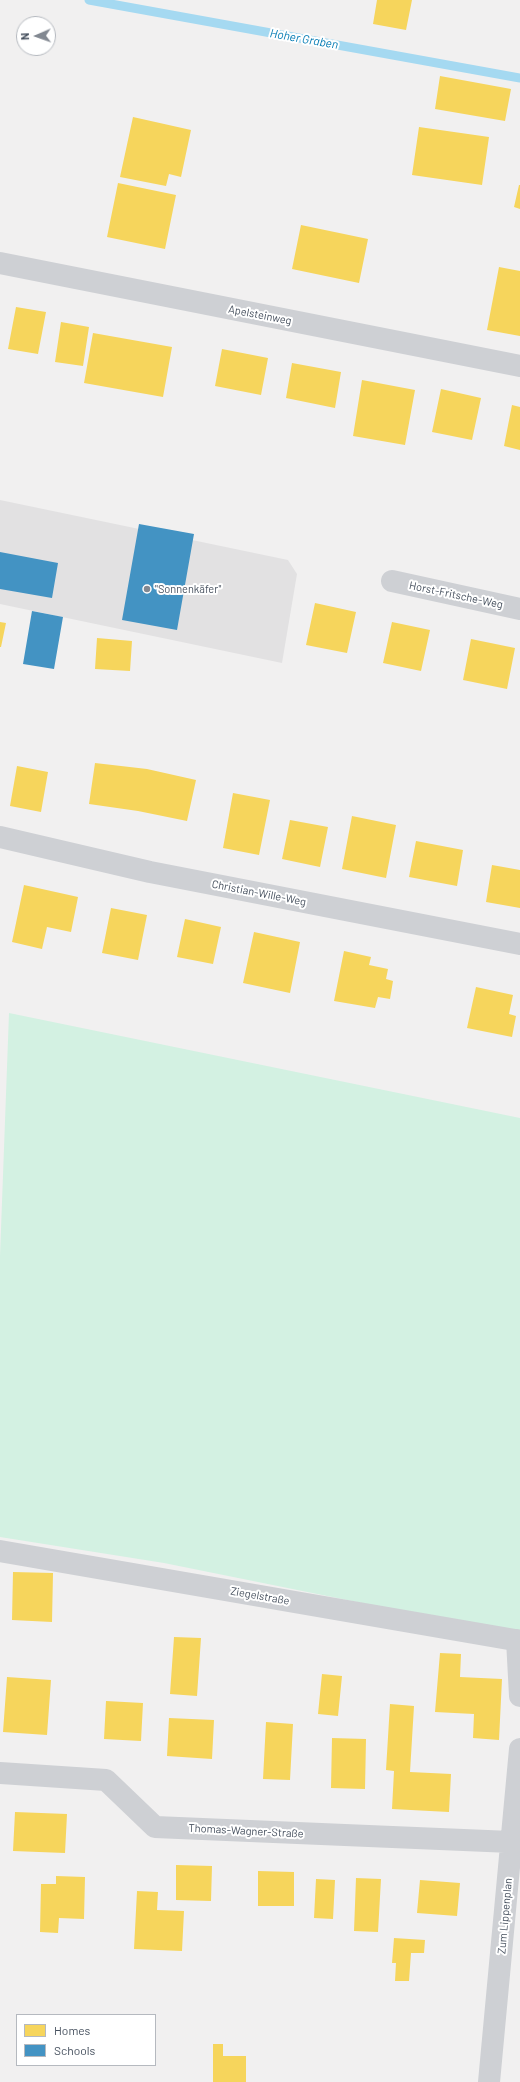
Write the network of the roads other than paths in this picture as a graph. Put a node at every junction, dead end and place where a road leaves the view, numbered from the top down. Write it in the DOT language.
graph roads {
  1 [pos="0,263"];
  2 [pos="520,366"];
  3 [pos="392,581"];
  4 [pos="520,609"];
  5 [pos="0,837"];
  6 [pos="520,944"];
  7 [pos="0,1552"];
  8 [pos="519,1641"];
  9 [pos="520,1696"];
  10 [pos="520,1749"];
  11 [pos="0,1773"];
  12 [pos="511,1842"];
  13 [pos="489,2082"];
  1 -- 2 [label="street, Apelsteinweg"];
  3 -- 4 [label="street, Horst-Fritsche-Weg"];
  5 -- 6 [label="street, Christian-Wille-Weg"];
  7 -- 8 [label="street, Ziegelstraße"];
  8 -- 9 [label="street"];
  10 -- 12 [label="street, Zum Lippenplan"];
  11 -- 12 [label="street, Thomas-Wagner-Straße"];
  12 -- 13 [label="street, Zum Lippenplan"];
}
